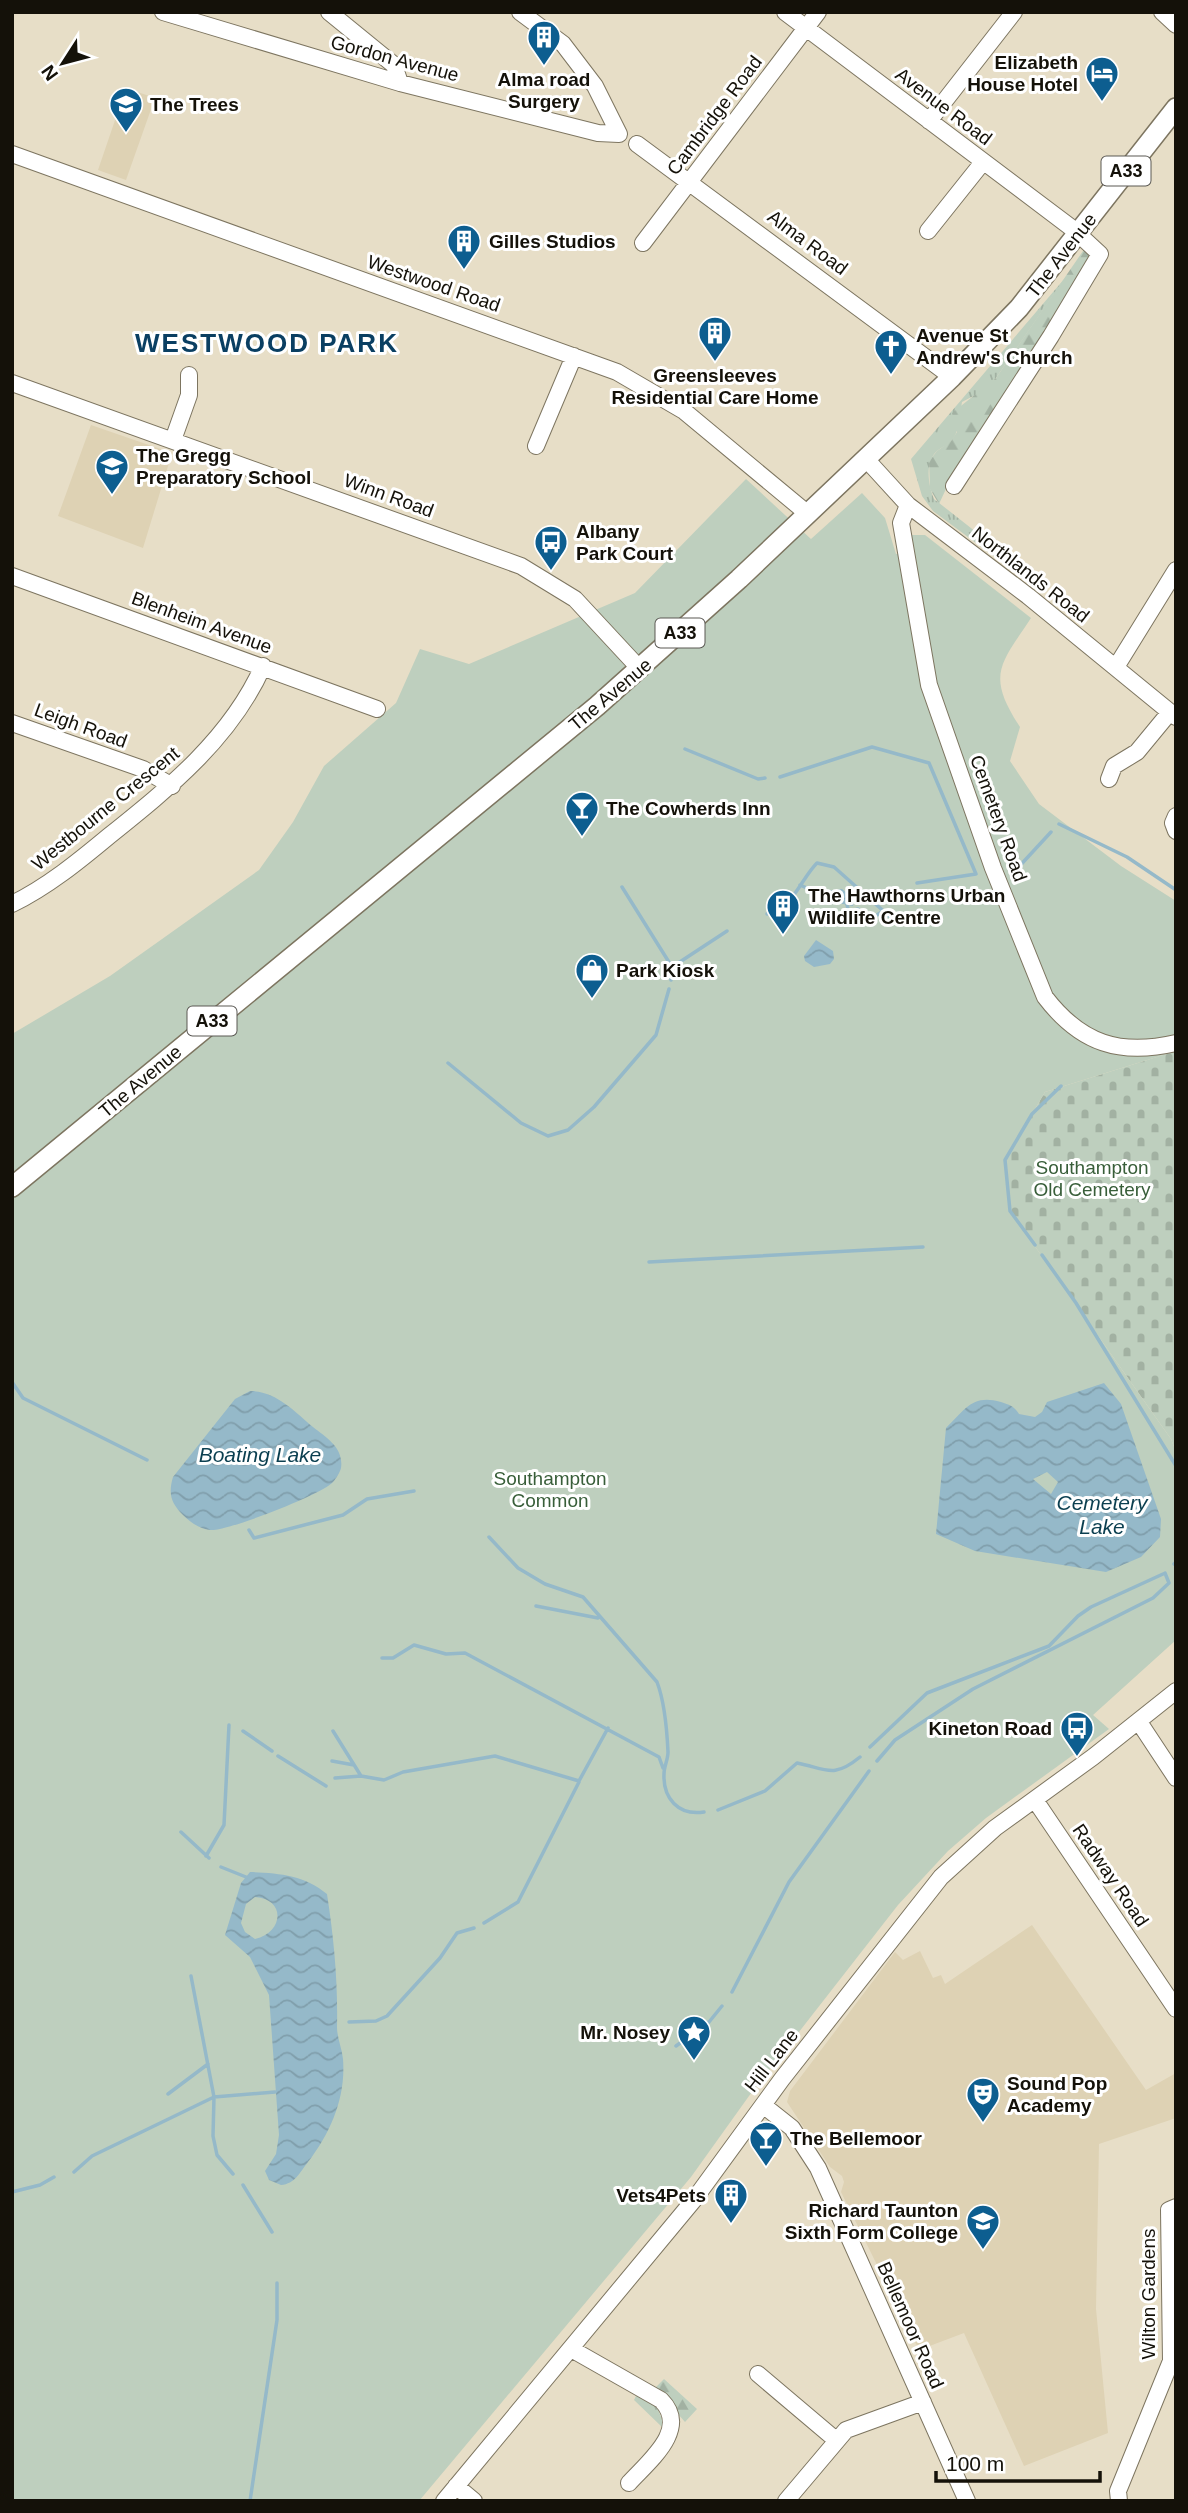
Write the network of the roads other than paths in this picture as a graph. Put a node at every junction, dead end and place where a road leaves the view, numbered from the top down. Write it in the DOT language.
graph roads {
  1 [pos="163,12"];
  2 [pos="329,12"];
  3 [pos="358,12"];
  4 [pos="520,12"];
  5 [pos="785,12"];
  6 [pos="818,12"];
  7 [pos="1014,12"];
  8 [pos="1162,12"];
  9 [pos="346,25"];
  10 [pos="1176,25"];
  11 [pos="806,28"];
  12 [pos="400,83"];
  13 [pos="1176,108"];
  14 [pos="929,121"];
  15 [pos="637,144"];
  16 [pos="12,154"];
  17 [pos="983,162"];
  18 [pos="690,181"];
  19 [pos="938,226"];
  20 [pos="1078,234"];
  21 [pos="643,243"];
  22 [pos="574,356"];
  23 [pos="189,375"];
  24 [pos="952,377"];
  25 [pos="12,383"];
  26 [pos="173,440"];
  27 [pos="536,446"];
  28 [pos="866,459"];
  29 [pos="954,486"];
  30 [pos="908,505"];
  31 [pos="808,514"];
  32 [pos="1176,570"];
  33 [pos="12,576"];
  34 [pos="263,666"];
  35 [pos="1116,667"];
  36 [pos="640,669"];
  37 [pos="377,709"];
  38 [pos="1173,715"];
  39 [pos="12,723"];
  40 [pos="1108,768"];
  41 [pos="172,786"];
  42 [pos="1176,816"];
  43 [pos="1176,831"];
  44 [pos="12,904"];
  45 [pos="1176,1043"];
  46 [pos="12,1186"];
  47 [pos="1176,1691"];
  48 [pos="1139,1722"];
  49 [pos="1176,1777"];
  50 [pos="1035,1800"];
  51 [pos="1176,2009"];
  52 [pos="763,2105"];
  53 [pos="1176,2207"];
  54 [pos="573,2350"];
  55 [pos="758,2374"];
  56 [pos="923,2402"];
  57 [pos="836,2440"];
  58 [pos="638,2480"];
  59 [pos="456,2486"];
  60 [pos="444,2501"];
  61 [pos="474,2501"];
  62 [pos="786,2501"];
  63 [pos="967,2501"];
  64 [pos="1119,2501"];
  1 -- 12 [label="street, Gordon Avenue"];
  2 -- 9 [label="street"];
  3 -- 9 [label="street"];
  4 -- 12 [label="street, Gordon Avenue"];
  5 -- 11 [label="street, Avenue Road"];
  6 -- 11 [label="street, Cambridge Road"];
  7 -- 14 [label="street"];
  8 -- 10 [label="street"];
  9 -- 12 [label="street"];
  11 -- 14 [label="street, Avenue Road"];
  11 -- 18 [label="street, Cambridge Road"];
  13 -- 20 [label="main road, The Avenue / A33"];
  14 -- 17 [label="street, Avenue Road"];
  15 -- 18 [label="street, Alma Road"];
  16 -- 22 [label="street, Westwood Road"];
  17 -- 19 [label="street"];
  17 -- 20 [label="street, Avenue Road"];
  18 -- 21 [label="street, Cambridge Road"];
  18 -- 24 [label="street, Alma Road"];
  20 -- 24 [label="main road, The Avenue / A33"];
  20 -- 29 [label="street, Avenue Road"];
  22 -- 27 [label="street"];
  22 -- 31 [label="street, Westwood Road"];
  23 -- 26 [label="street"];
  24 -- 28 [label="main road, The Avenue / A33"];
  25 -- 26 [label="street, Winn Road"];
  26 -- 36 [label="street, Winn Road"];
  28 -- 30 [label="street, Northlands Road"];
  28 -- 31 [label="main road, The Avenue / A33"];
  30 -- 35 [label="street, Northlands Road"];
  30 -- 45 [label="street, Cemetery Road"];
  31 -- 36 [label="main road, The Avenue / A33"];
  32 -- 35 [label="street"];
  33 -- 34 [label="street, Blenheim Avenue"];
  34 -- 37 [label="street, Blenheim Avenue"];
  34 -- 41 [label="street, Westbourne Crescent"];
  35 -- 38 [label="street, Northlands Road"];
  36 -- 46 [label="main road, The Avenue / A33"];
  38 -- 40 [label="street"];
  39 -- 41 [label="street, Leigh Road"];
  41 -- 44 [label="street, Westbourne Crescent"];
  42 -- 43 [label="street"];
  47 -- 48 [label="street, Hill Lane"];
  48 -- 49 [label="street"];
  48 -- 50 [label="street, Hill Lane"];
  50 -- 51 [label="street, Radway Road"];
  50 -- 52 [label="street, Hill Lane"];
  52 -- 54 [label="street, Hill Lane"];
  52 -- 56 [label="street, Bellemoor Road"];
  53 -- 64 [label="street, Wilton Gardens"];
  54 -- 58 [label="street"];
  54 -- 59 [label="street, Hill Lane"];
  55 -- 57 [label="street"];
  56 -- 57 [label="street"];
  56 -- 63 [label="street, Bellemoor Road"];
  57 -- 62 [label="street"];
  59 -- 60 [label="street, Hill Lane"];
  59 -- 61 [label="street"];
}
